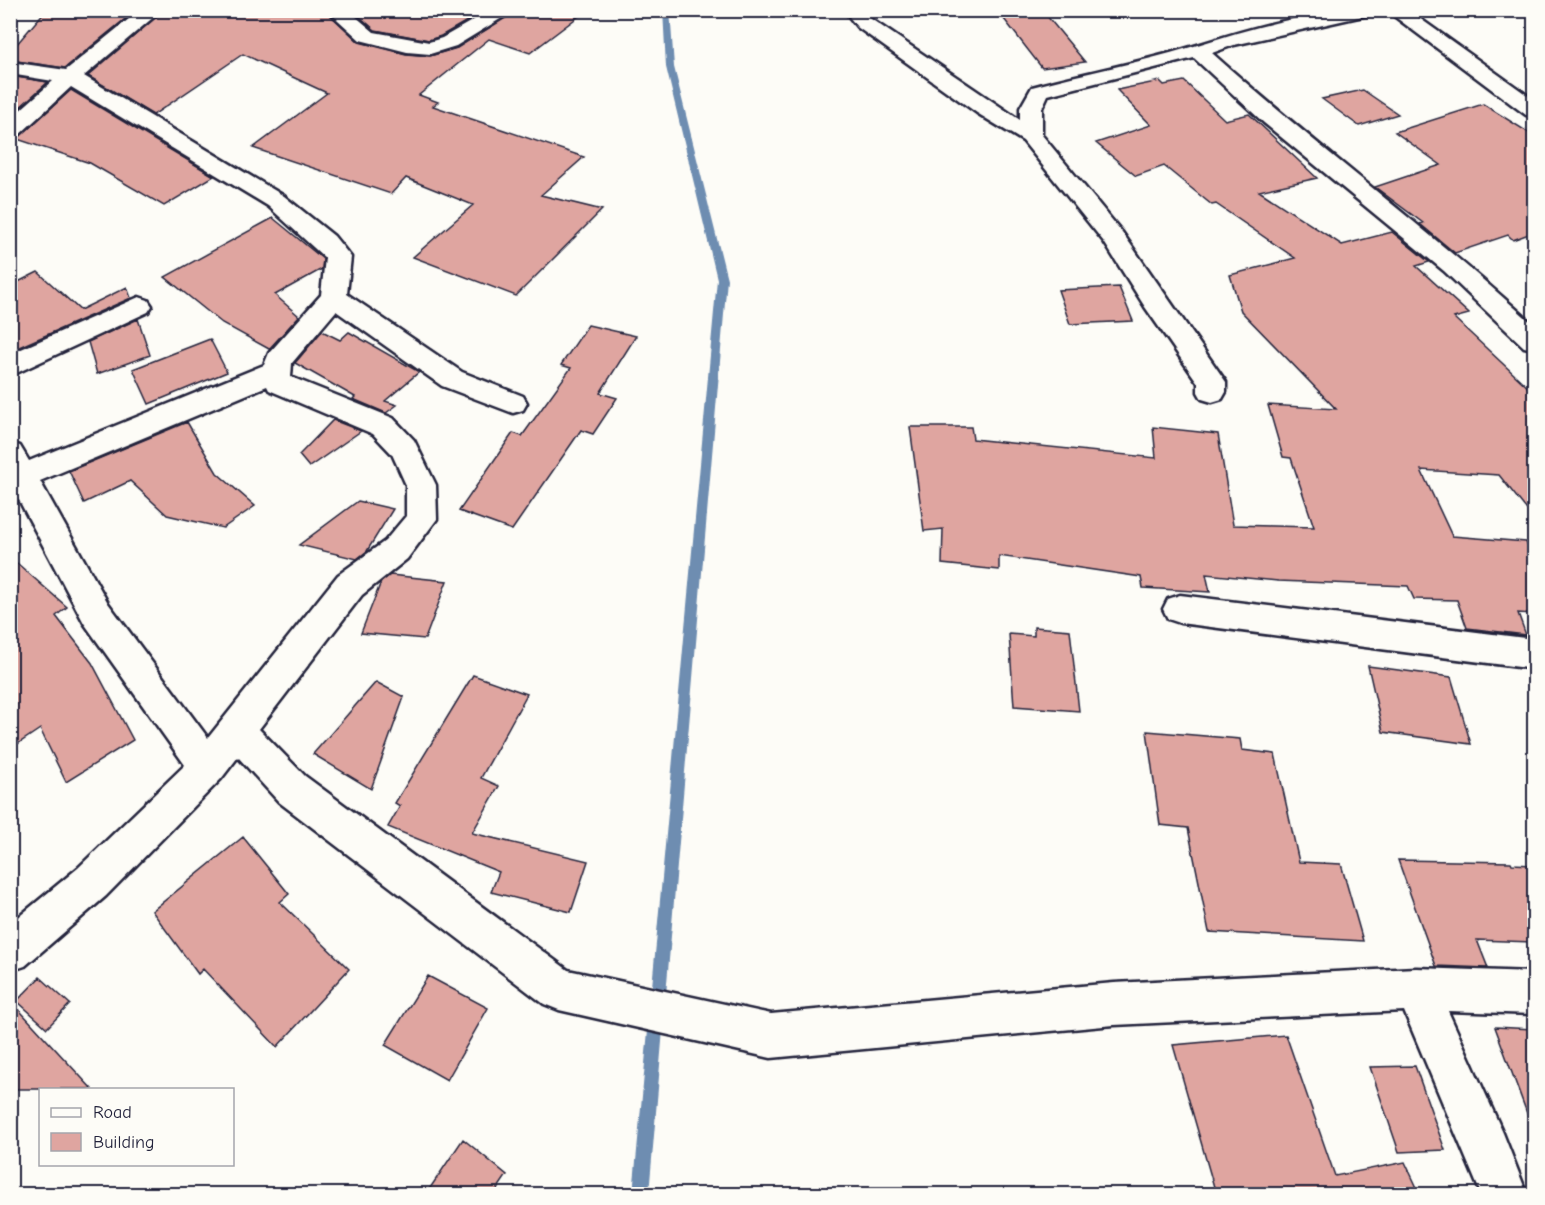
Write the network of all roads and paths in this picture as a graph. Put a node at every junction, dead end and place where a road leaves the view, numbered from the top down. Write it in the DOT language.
graph roads {
  1 [pos="153,10"];
  2 [pos="336,10"];
  3 [pos="506,10"];
  4 [pos="853,10"];
  5 [pos="1365,10"];
  6 [pos="1395,10"];
  7 [pos="1198,51"];
  8 [pos="10,68"];
  9 [pos="70,77"];
  10 [pos="1534,110"];
  11 [pos="10,131"];
  12 [pos="1031,136"];
  13 [pos="334,297"];
  14 [pos="139,306"];
  15 [pos="1534,340"];
  16 [pos="10,366"];
  17 [pos="276,371"];
  18 [pos="1212,392"];
  19 [pos="513,403"];
  20 [pos="16,465"];
  21 [pos="1180,609"];
  22 [pos="1534,654"];
  23 [pos="237,730"];
  24 [pos="208,767"];
  25 [pos="10,951"];
  26 [pos="1416,989"];
  27 [pos="1534,993"];
  28 [pos="1504,1194"];
  1 -- 9 [label="street"];
  2 -- 3 [label="street"];
  4 -- 12 [label="street"];
  5 -- 7 [label="street"];
  6 -- 10 [label="street"];
  7 -- 12 [label="street"];
  7 -- 15 [label="street"];
  8 -- 9 [label="street"];
  9 -- 11 [label="street"];
  9 -- 13 [label="street"];
  12 -- 18 [label="street"];
  13 -- 17 [label="street"];
  13 -- 19 [label="street"];
  14 -- 16 [label="street"];
  17 -- 20 [label="street"];
  17 -- 23 [label="street"];
  20 -- 24 [label="street"];
  21 -- 22 [label="street"];
  23 -- 24 [label="street"];
  23 -- 26 [label="street"];
  24 -- 25 [label="street"];
  26 -- 27 [label="street"];
  26 -- 28 [label="street"];
}
